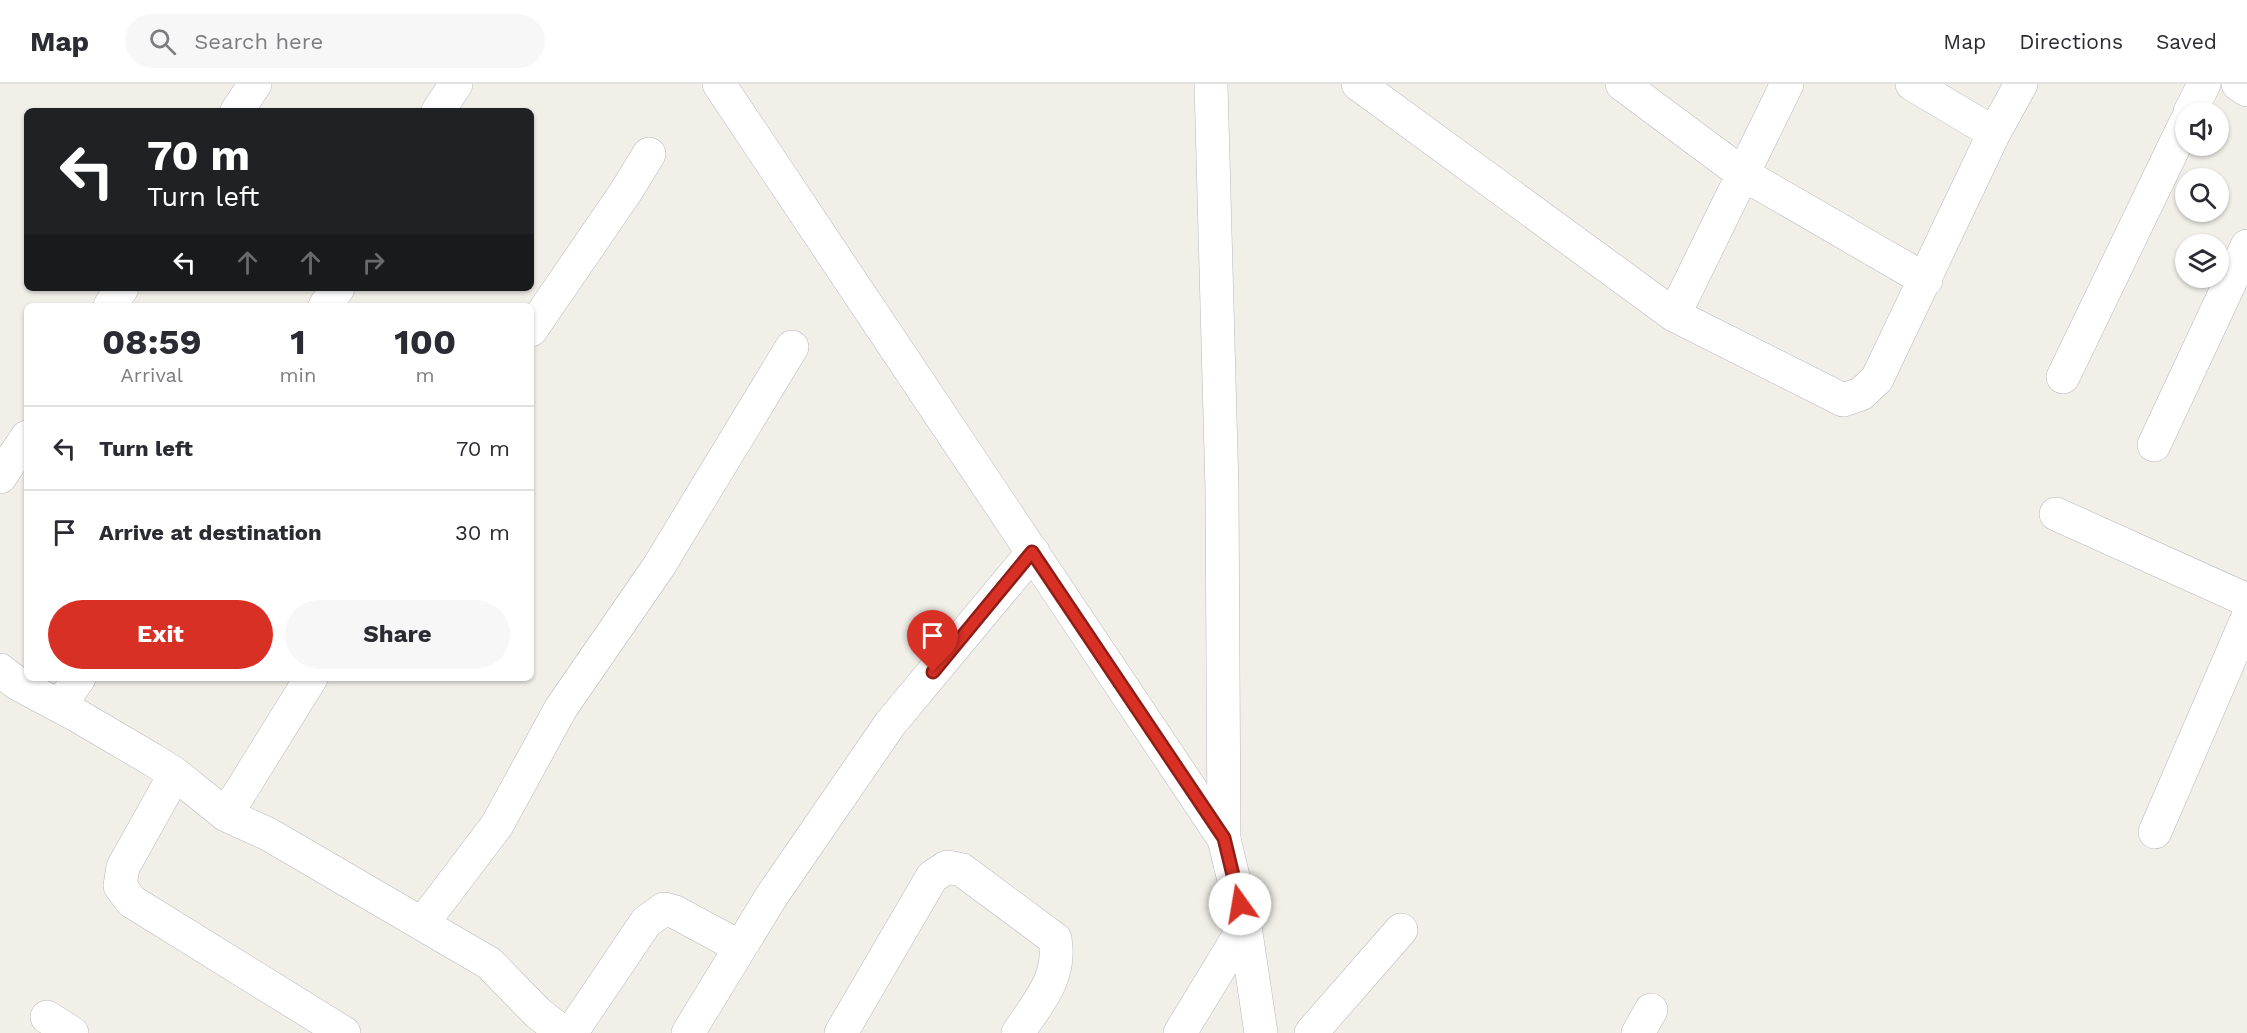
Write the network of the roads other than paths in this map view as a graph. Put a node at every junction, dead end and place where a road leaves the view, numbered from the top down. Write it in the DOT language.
graph roads {
  1 [pos="255,84"];
  2 [pos="456,84"];
  3 [pos="719,84"];
  4 [pos="1211,84"];
  5 [pos="1358,84"];
  6 [pos="1622,84"];
  7 [pos="1787,84"];
  8 [pos="1912,84"];
  9 [pos="2021,84"];
  10 [pos="2204,84"];
  11 [pos="2238,84"];
  12 [pos="2247,90"];
  13 [pos="2195,102"];
  14 [pos="239,108"];
  15 [pos="440,108"];
  16 [pos="1994,134"];
  17 [pos="2175,145"];
  18 [pos="649,154"];
  19 [pos="1743,174"];
  20 [pos="2247,246"];
  21 [pos="1926,280"];
  22 [pos="1674,315"];
  23 [pos="534,326"];
  24 [pos="792,347"];
  25 [pos="2063,377"];
  26 [pos="24,442"];
  27 [pos="2154,445"];
  28 [pos="0,477"];
  29 [pos="2056,514"];
  30 [pos="1032,552"];
  31 [pos="2247,600"];
  32 [pos="2247,619"];
  33 [pos="0,670"];
  34 [pos="77,681"];
  35 [pos="309,681"];
  36 [pos="60,706"];
  37 [pos="175,774"];
  38 [pos="226,815"];
  39 [pos="2155,832"];
  40 [pos="1224,838"];
  41 [pos="422,924"];
  42 [pos="1245,926"];
  43 [pos="1401,930"];
  44 [pos="740,947"];
  45 [pos="344,1033"];
  46 [pos="563,1033"];
  47 [pos="571,1033"];
  48 [pos="688,1033"];
  49 [pos="841,1033"];
  50 [pos="1018,1033"];
  51 [pos="1180,1033"];
  52 [pos="1261,1033"];
  53 [pos="1311,1033"];
  1 -- 14 [label="street"];
  2 -- 15 [label="street"];
  3 -- 30 [label="street"];
  4 -- 40 [label="street"];
  5 -- 22 [label="street"];
  6 -- 19 [label="street"];
  7 -- 19 [label="street"];
  8 -- 16 [label="street"];
  9 -- 16 [label="street"];
  10 -- 13 [label="street"];
  11 -- 12 [label="street"];
  16 -- 21 [label="street"];
  17 -- 25 [label="street"];
  18 -- 23 [label="street"];
  19 -- 21 [label="street"];
  19 -- 22 [label="street"];
  20 -- 27 [label="street"];
  21 -- 22 [label="street"];
  24 -- 41 [label="street"];
  26 -- 28 [label="street"];
  29 -- 31 [label="street"];
  30 -- 40 [label="street"];
  30 -- 44 [label="street"];
  32 -- 39 [label="street"];
  33 -- 36 [label="street"];
  34 -- 36 [label="street"];
  35 -- 38 [label="street"];
  36 -- 37 [label="street"];
  37 -- 38 [label="street"];
  37 -- 45 [label="street"];
  38 -- 41 [label="street"];
  40 -- 42 [label="street"];
  41 -- 46 [label="street"];
  42 -- 51 [label="street"];
  42 -- 52 [label="street"];
  43 -- 53 [label="street"];
  44 -- 47 [label="street"];
  44 -- 48 [label="street"];
  49 -- 50 [label="street"];
}
